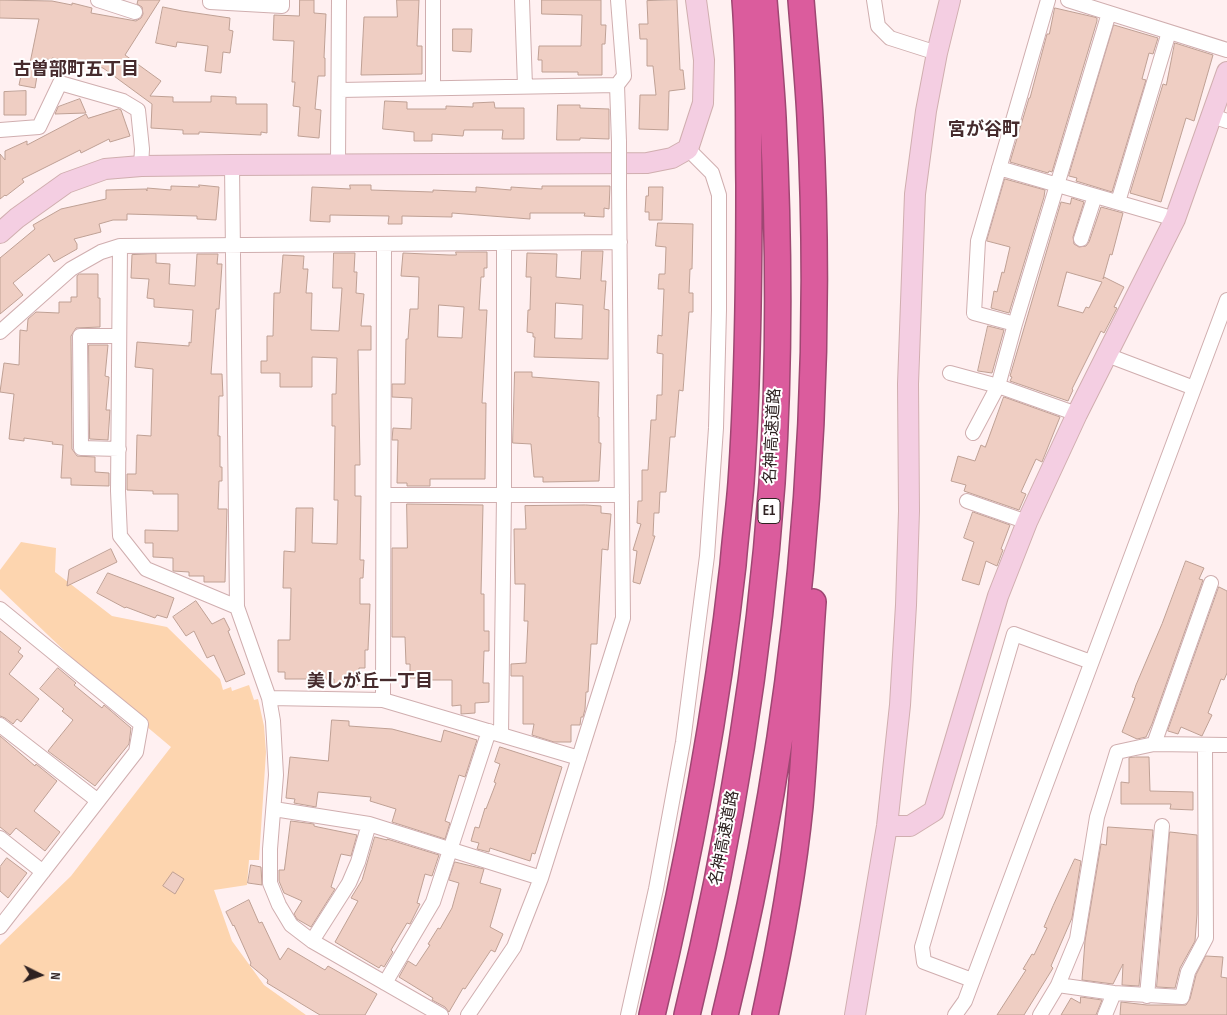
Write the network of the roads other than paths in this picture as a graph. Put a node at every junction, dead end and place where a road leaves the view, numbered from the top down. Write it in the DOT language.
graph roads {
  1 [pos="98,0"];
  2 [pos="210,0"];
  3 [pos="282,0"];
  4 [pos="339,0"];
  5 [pos="433,0"];
  6 [pos="522,0"];
  7 [pos="618,0"];
  8 [pos="696,0"];
  9 [pos="745,0"];
  10 [pos="764,0"];
  11 [pos="801,0"];
  12 [pos="814,0"];
  13 [pos="874,0"];
  14 [pos="950,0"];
  15 [pos="1048,0"];
  16 [pos="1068,0"];
  17 [pos="135,12"];
  18 [pos="1109,13"];
  19 [pos="1169,32"];
  20 [pos="1227,50"];
  21 [pos="937,53"];
  22 [pos="1227,72"];
  23 [pos="618,85"];
  24 [pos="525,86"];
  25 [pos="433,88"];
  26 [pos="340,90"];
  27 [pos="1219,118"];
  28 [pos="3,133"];
  29 [pos="688,149"];
  30 [pos="232,164"];
  31 [pos="338,165"];
  32 [pos="141,166"];
  33 [pos="999,168"];
  34 [pos="1057,185"];
  35 [pos="1095,196"];
  36 [pos="1118,202"];
  37 [pos="1175,219"];
  38 [pos="0,234"];
  39 [pos="1081,239"];
  40 [pos="620,242"];
  41 [pos="504,243"];
  42 [pos="384,244"];
  43 [pos="120,246"];
  44 [pos="233,246"];
  45 [pos="1227,300"];
  46 [pos="1015,324"];
  47 [pos="0,332"];
  48 [pos="119,336"];
  49 [pos="1107,355"];
  50 [pos="950,373"];
  51 [pos="998,386"];
  52 [pos="1194,388"];
  53 [pos="1077,414"];
  54 [pos="973,433"];
  55 [pos="118,449"];
  56 [pos="384,495"];
  57 [pos="504,495"];
  58 [pos="622,495"];
  59 [pos="966,501"];
  60 [pos="1027,522"];
  61 [pos="1211,583"];
  62 [pos="237,607"];
  63 [pos="0,609"];
  64 [pos="1092,662"];
  65 [pos="269,698"];
  66 [pos="384,700"];
  67 [pos="0,726"];
  68 [pos="495,733"];
  69 [pos="1154,744"];
  70 [pos="1227,744"];
  71 [pos="1205,745"];
  72 [pos="579,758"];
  73 [pos="98,801"];
  74 [pos="274,810"];
  75 [pos="369,824"];
  76 [pos="886,826"];
  77 [pos="1162,826"];
  78 [pos="0,838"];
  79 [pos="451,849"];
  80 [pos="43,872"];
  81 [pos="541,878"];
  82 [pos="0,927"];
  83 [pos="312,941"];
  84 [pos="972,980"];
  85 [pos="385,983"];
  86 [pos="1058,985"];
  87 [pos="1114,993"];
  88 [pos="1147,996"];
  89 [pos="441,1015"];
  90 [pos="468,1015"];
  91 [pos="628,1015"];
  92 [pos="652,1015"];
  93 [pos="687,1015"];
  94 [pos="725,1015"];
  95 [pos="765,1015"];
  96 [pos="855,1015"];
  97 [pos="955,1015"];
  98 [pos="1040,1015"];
  99 [pos="1105,1015"];
  1 -- 17 [label="street"];
  2 -- 3 [label="street"];
  4 -- 26 [label="street"];
  5 -- 25 [label="street"];
  6 -- 24 [label="street"];
  7 -- 23 [label="street"];
  8 -- 29 [label="street"];
  9 -- 92 [label="highway"];
  10 -- 93 [label="highway, 名神高速道路 / E1"];
  11 -- 94 [label="highway, E1"];
  12 -- 95 [label="highway"];
  13 -- 21 [label="street"];
  14 -- 21 [label="street"];
  15 -- 33 [label="street"];
  16 -- 18 [label="street"];
  18 -- 19 [label="street"];
  18 -- 34 [label="street"];
  19 -- 20 [label="street"];
  19 -- 36 [label="street"];
  21 -- 76 [label="street"];
  22 -- 27 [label="street"];
  23 -- 24 [label="street"];
  23 -- 40 [label="street, bridge"];
  24 -- 25 [label="street"];
  25 -- 26 [label="street"];
  26 -- 31 [label="street"];
  27 -- 37 [label="street"];
  28 -- 32 [label="street"];
  29 -- 31 [label="street"];
  29 -- 91 [label="street"];
  30 -- 31 [label="street"];
  30 -- 32 [label="street"];
  30 -- 44 [label="street"];
  32 -- 38 [label="street"];
  33 -- 34 [label="street"];
  33 -- 46 [label="street"];
  34 -- 35 [label="street"];
  34 -- 46 [label="street"];
  35 -- 36 [label="street"];
  35 -- 39 [label="street"];
  36 -- 37 [label="street"];
  37 -- 49 [label="street"];
  40 -- 41 [label="street"];
  40 -- 58 [label="street"];
  41 -- 42 [label="street"];
  41 -- 57 [label="street"];
  42 -- 44 [label="street"];
  42 -- 56 [label="street"];
  43 -- 44 [label="street"];
  43 -- 47 [label="street"];
  43 -- 48 [label="street"];
  44 -- 62 [label="street"];
  45 -- 52 [label="street"];
  46 -- 51 [label="street"];
  48 -- 55 [label="street"];
  48 -- 55 [label="street"];
  49 -- 52 [label="street"];
  49 -- 53 [label="street"];
  50 -- 51 [label="street"];
  51 -- 53 [label="street"];
  51 -- 54 [label="street"];
  52 -- 64 [label="street"];
  53 -- 60 [label="street"];
  55 -- 62 [label="street"];
  56 -- 57 [label="street"];
  56 -- 66 [label="street"];
  57 -- 58 [label="street"];
  57 -- 68 [label="street"];
  58 -- 72 [label="street"];
  59 -- 60 [label="street"];
  60 -- 76 [label="street"];
  61 -- 69 [label="street"];
  62 -- 65 [label="street"];
  63 -- 73 [label="street"];
  64 -- 84 [label="street"];
  64 -- 84 [label="street"];
  65 -- 66 [label="street"];
  65 -- 74 [label="street"];
  66 -- 68 [label="street"];
  67 -- 73 [label="street"];
  68 -- 72 [label="street"];
  68 -- 79 [label="street"];
  69 -- 71 [label="street"];
  69 -- 86 [label="street"];
  70 -- 71 [label="street"];
  71 -- 88 [label="street"];
  72 -- 81 [label="street"];
  73 -- 80 [label="street"];
  74 -- 75 [label="street"];
  74 -- 83 [label="street"];
  75 -- 79 [label="street"];
  75 -- 83 [label="street"];
  76 -- 96 [label="street"];
  77 -- 88 [label="street"];
  78 -- 80 [label="street"];
  79 -- 81 [label="street"];
  79 -- 85 [label="street"];
  80 -- 82 [label="street"];
  81 -- 90 [label="street"];
  83 -- 85 [label="street"];
  84 -- 97 [label="street"];
  85 -- 89 [label="street"];
  86 -- 87 [label="street"];
  86 -- 98 [label="street"];
  87 -- 88 [label="street"];
  87 -- 99 [label="street"];
}
